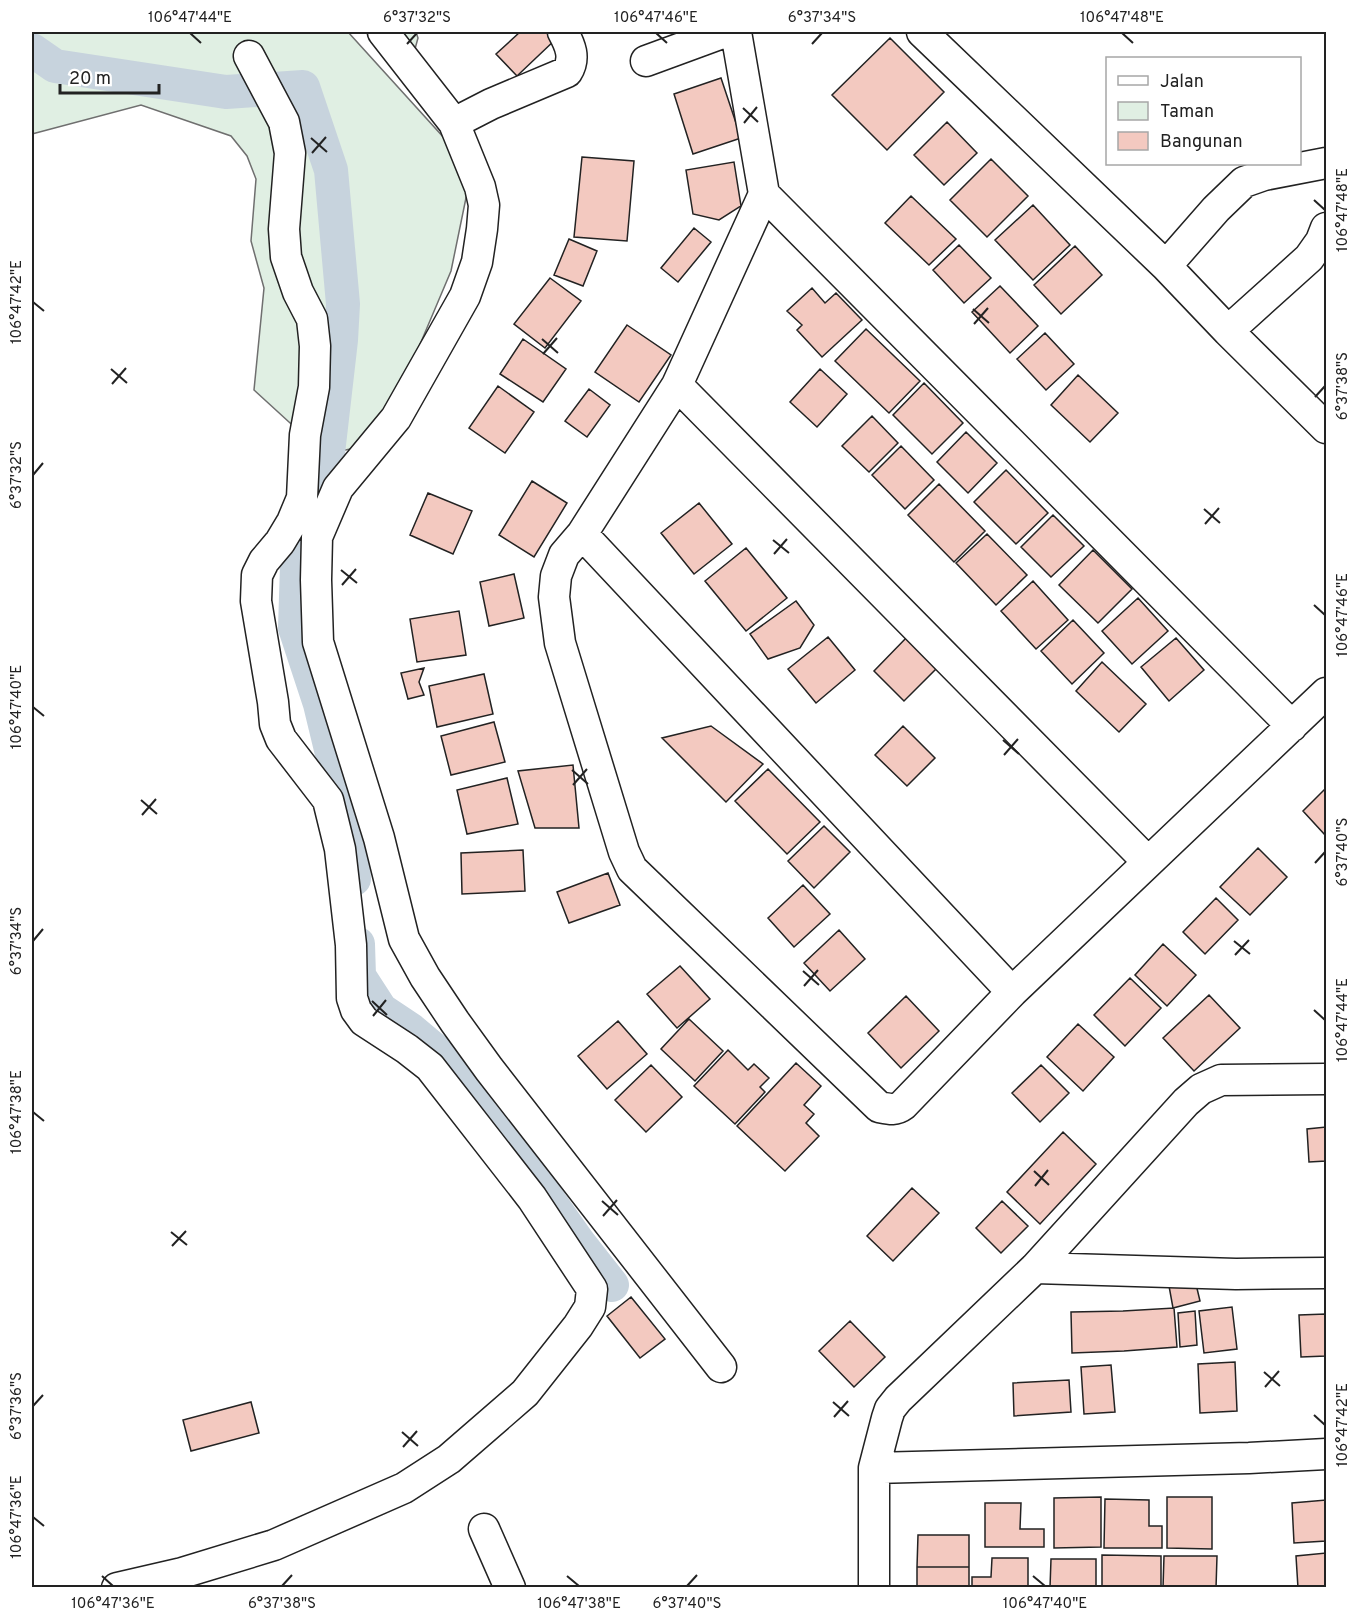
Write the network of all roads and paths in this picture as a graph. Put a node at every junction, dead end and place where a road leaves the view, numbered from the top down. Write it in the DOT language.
graph roads {
  1 [pos="383,32"];
  2 [pos="563,32"];
  3 [pos="725,32"];
  4 [pos="736,32"];
  5 [pos="922,32"];
  6 [pos="249,56"];
  7 [pos="646,61"];
  8 [pos="454,123"];
  9 [pos="1326,163"];
  10 [pos="764,194"];
  11 [pos="1326,228"];
  12 [pos="1166,266"];
  13 [pos="1228,331"];
  14 [pos="677,385"];
  15 [pos="1326,428"];
  16 [pos="582,534"];
  17 [pos="1326,693"];
  18 [pos="1292,726"];
  19 [pos="1148,862"];
  20 [pos="1012,992"];
  21 [pos="1326,1079"];
  22 [pos="1035,1268"];
  23 [pos="1326,1273"];
  24 [pos="721,1367"];
  25 [pos="1326,1454"];
  26 [pos="874,1468"];
  27 [pos="484,1529"];
  28 [pos="172,1581"];
  29 [pos="117,1587"];
  30 [pos="510,1587"];
  31 [pos="874,1587"];
  1 -- 8 [label="street"];
  2 -- 8 [label="street"];
  3 -- 7 [label="street"];
  4 -- 10 [label="street"];
  5 -- 12 [label="street"];
  6 -- 28 [label="street"];
  8 -- 24 [label="street"];
  9 -- 12 [label="street"];
  10 -- 14 [label="street"];
  10 -- 18 [label="street"];
  11 -- 13 [label="street"];
  12 -- 13 [label="street"];
  13 -- 15 [label="street"];
  14 -- 16 [label="street"];
  14 -- 19 [label="street"];
  16 -- 20 [label="street"];
  16 -- 20 [label="street"];
  17 -- 18 [label="street"];
  18 -- 19 [label="street"];
  19 -- 20 [label="street"];
  21 -- 22 [label="street"];
  22 -- 23 [label="street"];
  22 -- 26 [label="street"];
  25 -- 26 [label="street"];
  26 -- 31 [label="street"];
  27 -- 30 [label="street"];
  28 -- 29 [label="street"];
}
